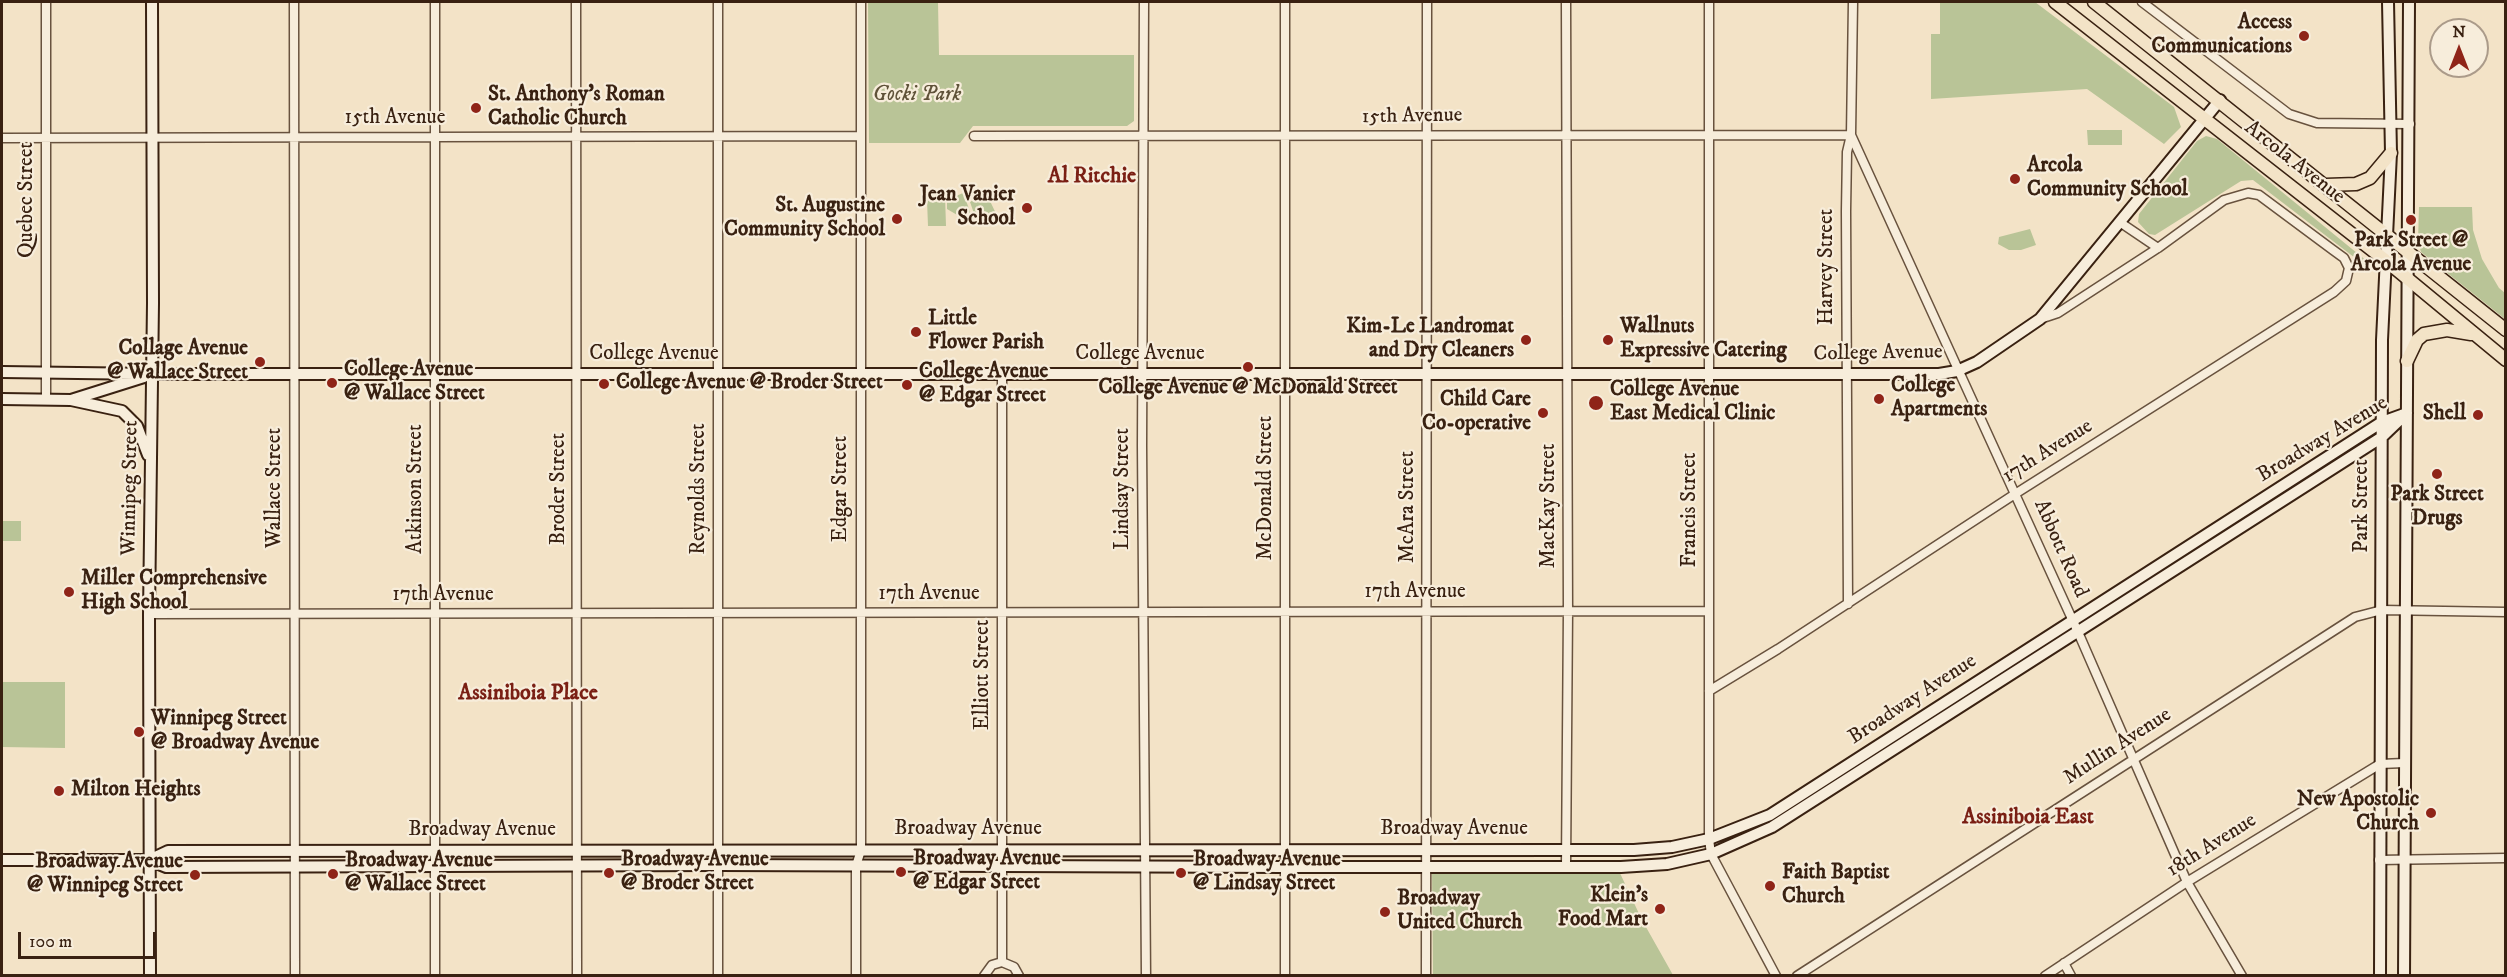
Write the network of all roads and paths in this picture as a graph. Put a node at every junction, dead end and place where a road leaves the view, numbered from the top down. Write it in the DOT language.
graph roads {
  1 [pos="46,2"];
  2 [pos="152,2"];
  3 [pos="294,2"];
  4 [pos="435,2"];
  5 [pos="576,2"];
  6 [pos="718,2"];
  7 [pos="861,2"];
  8 [pos="1144,2"];
  9 [pos="1285,2"];
  10 [pos="1427,2"];
  11 [pos="1566,2"];
  12 [pos="1709,2"];
  13 [pos="1853,2"];
  14 [pos="2055,2"];
  15 [pos="2094,2"];
  16 [pos="2142,2"];
  17 [pos="2388,2"];
  18 [pos="2409,2"];
  19 [pos="2220,100"];
  20 [pos="2205,118"];
  21 [pos="2410,124"];
  22 [pos="2390,125"];
  23 [pos="1285,135"];
  24 [pos="1709,135"];
  25 [pos="1851,135"];
  26 [pos="717,136"];
  27 [pos="861,136"];
  28 [pos="974,136"];
  29 [pos="1144,136"];
  30 [pos="1427,136"];
  31 [pos="1568,136"];
  32 [pos="295,137"];
  33 [pos="436,137"];
  34 [pos="577,137"];
  35 [pos="2,138"];
  36 [pos="46,138"];
  37 [pos="152,138"];
  38 [pos="2391,153"];
  39 [pos="2326,185"];
  40 [pos="2121,223"];
  41 [pos="2307,232"];
  42 [pos="2387,233"];
  43 [pos="2158,248"];
  44 [pos="2407,250"];
  45 [pos="2385,260"];
  46 [pos="2407,279"];
  47 [pos="2040,320"];
  48 [pos="2505,330"];
  49 [pos="2473,335"];
  50 [pos="2505,360"];
  51 [pos="2407,361"];
  52 [pos="1957,371"];
  53 [pos="2,372"];
  54 [pos="46,372"];
  55 [pos="153,374"];
  56 [pos="294,374"];
  57 [pos="434,374"];
  58 [pos="577,374"];
  59 [pos="717,374"];
  60 [pos="860,374"];
  61 [pos="1002,374"];
  62 [pos="1142,375"];
  63 [pos="1285,375"];
  64 [pos="1427,375"];
  65 [pos="1567,375"];
  66 [pos="1709,375"];
  67 [pos="1847,375"];
  68 [pos="2,399"];
  69 [pos="46,399"];
  70 [pos="71,400"];
  71 [pos="2407,413"];
  72 [pos="2382,422"];
  73 [pos="2382,437"];
  74 [pos="150,460"];
  75 [pos="2015,494"];
  76 [pos="1848,604"];
  77 [pos="2382,610"];
  78 [pos="2406,610"];
  79 [pos="1427,611"];
  80 [pos="1568,611"];
  81 [pos="1709,611"];
  82 [pos="1002,612"];
  83 [pos="1142,612"];
  84 [pos="1285,612"];
  85 [pos="2505,612"];
  86 [pos="578,613"];
  87 [pos="718,613"];
  88 [pos="860,613"];
  89 [pos="149,614"];
  90 [pos="294,614"];
  91 [pos="435,614"];
  92 [pos="2073,621"];
  93 [pos="2078,632"];
  94 [pos="1709,691"];
  95 [pos="2133,759"];
  96 [pos="2404,763"];
  97 [pos="2380,764"];
  98 [pos="1709,839"];
  99 [pos="1285,849"];
  100 [pos="861,850"];
  101 [pos="1003,850"];
  102 [pos="1145,850"];
  103 [pos="1425,850"];
  104 [pos="1566,850"];
  105 [pos="293,851"];
  106 [pos="435,851"];
  107 [pos="579,851"];
  108 [pos="718,851"];
  109 [pos="1711,854"];
  110 [pos="2505,858"];
  111 [pos="2404,859"];
  112 [pos="2,860"];
  113 [pos="149,860"];
  114 [pos="2379,860"];
  115 [pos="435,865"];
  116 [pos="718,865"];
  117 [pos="294,866"];
  118 [pos="578,866"];
  119 [pos="856,866"];
  120 [pos="1425,866"];
  121 [pos="1566,866"];
  122 [pos="1003,867"];
  123 [pos="1145,867"];
  124 [pos="1285,867"];
  125 [pos="2187,882"];
  126 [pos="1002,962"];
  127 [pos="2064,963"];
  128 [pos="150,975"];
  129 [pos="295,975"];
  130 [pos="435,975"];
  131 [pos="577,975"];
  132 [pos="718,975"];
  133 [pos="856,975"];
  134 [pos="984,975"];
  135 [pos="1019,975"];
  136 [pos="1146,975"];
  137 [pos="1285,975"];
  138 [pos="1426,975"];
  139 [pos="1776,975"];
  140 [pos="1797,975"];
  141 [pos="2045,975"];
  142 [pos="2071,975"];
  143 [pos="2242,975"];
  144 [pos="2380,975"];
  145 [pos="2404,975"];
  1 -- 36 [label="street, Quebec Street"];
  2 -- 37 [label="street, Winnipeg Street"];
  3 -- 32 [label="street, Wallace Street"];
  4 -- 33 [label="street, Atkinson Street"];
  5 -- 34 [label="street, Broder Street"];
  6 -- 26 [label="street, Reynolds Street"];
  7 -- 27 [label="street, Edgar Street"];
  8 -- 29 [label="street, Lindsay Street"];
  9 -- 23 [label="street, McDonald Street"];
  10 -- 30 [label="street, McAra Street"];
  11 -- 31 [label="street, MacKay Street"];
  12 -- 24 [label="street, Francis Street"];
  13 -- 25 [label="street, Harvey Street"];
  14 -- 20 [label="main road, Arcola Avenue"];
  15 -- 19 [label="main road, Arcola Avenue"];
  16 -- 22 [label="street"];
  17 -- 22 [label="street, Park Street"];
  18 -- 21 [label="street, Park Street"];
  19 -- 20 [label="street, College Avenue"];
  19 -- 39 [label="main road, Arcola Avenue"];
  20 -- 40 [label="street, College Avenue"];
  20 -- 45 [label="main road, Arcola Avenue"];
  21 -- 22 [label="street"];
  21 -- 44 [label="street, Park Street"];
  22 -- 38 [label="street, Park Street"];
  23 -- 29 [label="street, 15th Avenue"];
  23 -- 30 [label="street, 15th Avenue"];
  23 -- 63 [label="street, McDonald Street"];
  24 -- 25 [label="street, 15th Avenue"];
  24 -- 31 [label="street, 15th Avenue"];
  24 -- 66 [label="street, Francis Street"];
  25 -- 52 [label="street, Abbott Road"];
  25 -- 67 [label="street, Harvey Street"];
  26 -- 27 [label="street, 15th Avenue"];
  26 -- 34 [label="street, 15th Avenue"];
  26 -- 59 [label="street, Reynolds Street"];
  27 -- 60 [label="street, Edgar Street"];
  28 -- 29 [label="street, 15th Avenue"];
  29 -- 62 [label="street, Lindsay Street"];
  30 -- 31 [label="street, 15th Avenue"];
  30 -- 64 [label="street, McAra Street"];
  31 -- 65 [label="street, MacKay Street"];
  32 -- 33 [label="street, 15th Avenue"];
  32 -- 37 [label="street, 15th Avenue"];
  32 -- 56 [label="street, Wallace Street"];
  33 -- 34 [label="street, 15th Avenue"];
  33 -- 57 [label="street, Atkinson Street"];
  34 -- 58 [label="street, Broder Street"];
  35 -- 36 [label="street, 15th Avenue"];
  36 -- 37 [label="street, 15th Avenue"];
  36 -- 54 [label="street, Quebec Street"];
  37 -- 55 [label="street, Winnipeg Street"];
  38 -- 39 [label="main road"];
  38 -- 42 [label="street, Park Street"];
  39 -- 42 [label="main road, Arcola Avenue"];
  40 -- 43 [label="street"];
  40 -- 47 [label="street, College Avenue"];
  41 -- 43 [label="street, College Avenue"];
  41 -- 75 [label="street, 17th Avenue"];
  42 -- 44 [label="main road, Arcola Avenue"];
  42 -- 45 [label="street, Park Street"];
  43 -- 47 [label="street, College Avenue"];
  44 -- 46 [label="street, Park Street"];
  44 -- 48 [label="main road, Arcola Avenue"];
  45 -- 46 [label="main road, Arcola Avenue"];
  45 -- 72 [label="street, Park Street"];
  46 -- 49 [label="main road, Arcola Avenue"];
  46 -- 51 [label="street, Park Street"];
  47 -- 52 [label="street, College Avenue"];
  49 -- 50 [label="main road, Arcola Avenue"];
  49 -- 51 [label="main road"];
  51 -- 71 [label="street, Park Street"];
  52 -- 67 [label="street, College Avenue"];
  52 -- 75 [label="street, Abbott Road"];
  53 -- 54 [label="street, College Avenue"];
  54 -- 55 [label="street, College Avenue"];
  54 -- 69 [label="street, Quebec Street"];
  55 -- 56 [label="street, College Avenue"];
  55 -- 70 [label="street, College Avenue"];
  55 -- 74 [label="street, Winnipeg Street"];
  56 -- 57 [label="street, College Avenue"];
  56 -- 90 [label="street, Wallace Street"];
  57 -- 58 [label="street, College Avenue"];
  57 -- 91 [label="street, Atkinson Street"];
  58 -- 59 [label="street, College Avenue"];
  58 -- 86 [label="street, Broder Street"];
  59 -- 60 [label="street, College Avenue"];
  59 -- 87 [label="street, Reynolds Street"];
  60 -- 61 [label="street, College Avenue"];
  60 -- 88 [label="street, Edgar Street"];
  61 -- 62 [label="street, College Avenue"];
  61 -- 82 [label="street, Elliott Street"];
  62 -- 63 [label="street, College Avenue"];
  62 -- 83 [label="street, Lindsay Street"];
  63 -- 64 [label="street, College Avenue"];
  63 -- 84 [label="street, McDonald Street"];
  64 -- 65 [label="street, College Avenue"];
  64 -- 79 [label="street, McAra Street"];
  65 -- 66 [label="street, College Avenue"];
  65 -- 80 [label="street, MacKay Street"];
  66 -- 67 [label="street, College Avenue"];
  66 -- 81 [label="street, Francis Street"];
  67 -- 76 [label="street, Harvey Street"];
  68 -- 69 [label="street, College Avenue"];
  69 -- 70 [label="street, College Avenue"];
  70 -- 74 [label="street"];
  71 -- 72 [label="street, Broadway Avenue"];
  71 -- 73 [label="street, Broadway Avenue"];
  71 -- 78 [label="street, Park Street"];
  72 -- 73 [label="street, Park Street"];
  72 -- 92 [label="street, Broadway Avenue"];
  73 -- 77 [label="street, Park Street"];
  73 -- 93 [label="street, Broadway Avenue"];
  74 -- 89 [label="street, Winnipeg Street"];
  75 -- 76 [label="street, 17th Avenue"];
  75 -- 92 [label="street, Abbott Road"];
  76 -- 94 [label="street, 17th Avenue"];
  77 -- 78 [label="street, Mullin Avenue"];
  77 -- 95 [label="street, Mullin Avenue"];
  77 -- 97 [label="street, Park Street"];
  78 -- 85 [label="street"];
  78 -- 96 [label="street, Park Street"];
  79 -- 80 [label="street, 17th Avenue"];
  79 -- 84 [label="street, 17th Avenue"];
  79 -- 103 [label="street, McAra Street"];
  80 -- 81 [label="street, 17th Avenue"];
  80 -- 104 [label="street, MacKay Street"];
  81 -- 94 [label="street, Francis Street"];
  82 -- 83 [label="street, 17th Avenue"];
  82 -- 88 [label="street, 17th Avenue"];
  82 -- 101 [label="street, Elliott Street"];
  83 -- 84 [label="street, 17th Avenue"];
  83 -- 102 [label="street, Lindsay Street"];
  84 -- 99 [label="street, McDonald Street"];
  86 -- 87 [label="street, 17th Avenue"];
  86 -- 91 [label="street, 17th Avenue"];
  86 -- 107 [label="street, Broder Street"];
  87 -- 88 [label="street, 17th Avenue"];
  87 -- 108 [label="street, Reynolds Street"];
  88 -- 100 [label="street, Edgar Street"];
  89 -- 90 [label="street, 17th Avenue"];
  89 -- 113 [label="street, Winnipeg Street"];
  90 -- 91 [label="street, 17th Avenue"];
  90 -- 105 [label="street, Wallace Street"];
  91 -- 106 [label="street, Atkinson Street"];
  92 -- 93 [label="street, Abbott Road"];
  92 -- 98 [label="street, Broadway Avenue"];
  93 -- 95 [label="street, Abbott Road"];
  93 -- 109 [label="street, Broadway Avenue"];
  94 -- 98 [label="street, Francis Street"];
  95 -- 125 [label="street, Abbott Road"];
  95 -- 140 [label="street, Mullin Avenue"];
  96 -- 97 [label="street, 18th Avenue"];
  96 -- 111 [label="street, Park Street"];
  97 -- 114 [label="street, Park Street"];
  97 -- 125 [label="street, 18th Avenue"];
  98 -- 104 [label="street, Broadway Avenue"];
  98 -- 109 [label="street, Francis Street"];
  99 -- 102 [label="street, Broadway Avenue"];
  99 -- 103 [label="street, Broadway Avenue"];
  99 -- 124 [label="street, McDonald Street"];
  100 -- 101 [label="street, Broadway Avenue"];
  100 -- 108 [label="street, Broadway Avenue"];
  100 -- 119 [label="street, Edgar Street"];
  101 -- 102 [label="street, Broadway Avenue"];
  101 -- 122 [label="street, Elliott Street"];
  102 -- 123 [label="street, Lindsay Street"];
  103 -- 104 [label="street, Broadway Avenue"];
  103 -- 120 [label="street, McAra Street"];
  104 -- 121 [label="street, MacKay Street"];
  105 -- 106 [label="street, Broadway Avenue"];
  105 -- 113 [label="street, Broadway Avenue"];
  105 -- 117 [label="street, Wallace Street"];
  106 -- 107 [label="street, Broadway Avenue"];
  106 -- 115 [label="street, Atkinson Street"];
  107 -- 108 [label="street, Broadway Avenue"];
  107 -- 118 [label="street, Broder Street"];
  108 -- 116 [label="street, Reynolds Street"];
  109 -- 121 [label="street, Broadway Avenue"];
  109 -- 139 [label="street"];
  110 -- 111 [label="street"];
  111 -- 114 [label="street"];
  111 -- 145 [label="street, Park Street"];
  112 -- 113 [label="street, Broadway Avenue"];
  113 -- 117 [label="street, Broadway Avenue"];
  113 -- 128 [label="street, Winnipeg Street"];
  114 -- 144 [label="street, Park Street"];
  115 -- 117 [label="street, Broadway Avenue"];
  115 -- 118 [label="street, Broadway Avenue"];
  115 -- 130 [label="street, Atkinson Street"];
  116 -- 118 [label="street, Broadway Avenue"];
  116 -- 119 [label="street, Broadway Avenue"];
  116 -- 132 [label="street, Reynolds Street"];
  117 -- 129 [label="street, Wallace Street"];
  118 -- 131 [label="street, Broder Street"];
  119 -- 122 [label="street, Broadway Avenue"];
  119 -- 133 [label="street, Edgar Street"];
  120 -- 121 [label="street, Broadway Avenue"];
  120 -- 124 [label="street, Broadway Avenue"];
  120 -- 138 [label="street, McAra Street"];
  122 -- 123 [label="street, Broadway Avenue"];
  122 -- 126 [label="street, Elliott Street"];
  123 -- 124 [label="street, Broadway Avenue"];
  123 -- 136 [label="street, Lindsay Street"];
  124 -- 137 [label="street, McDonald Street"];
  125 -- 127 [label="street, 18th Avenue"];
  125 -- 143 [label="street, Abbott Road"];
  126 -- 134 [label="street"];
  126 -- 135 [label="street"];
  127 -- 141 [label="street, 18th Avenue"];
  127 -- 142 [label="street"];
}
